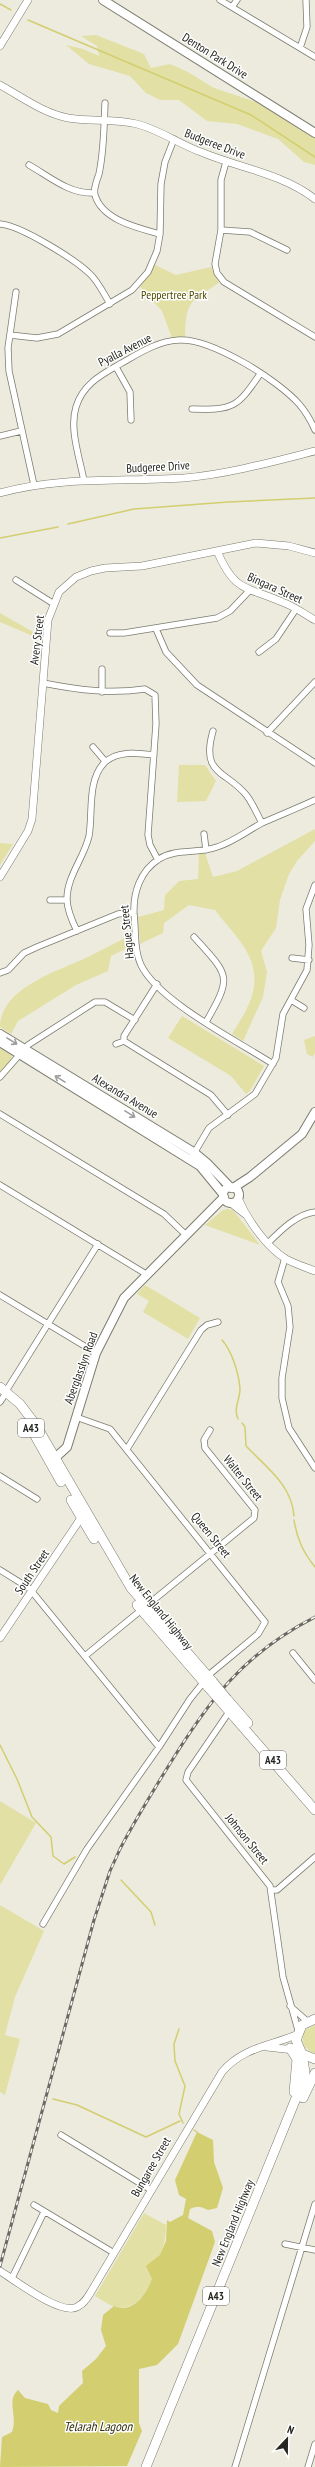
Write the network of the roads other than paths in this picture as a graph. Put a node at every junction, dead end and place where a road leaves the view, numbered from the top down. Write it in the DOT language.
graph roads {
  1 [pos="28,0"];
  2 [pos="103,0"];
  3 [pos="220,0"];
  4 [pos="237,0"];
  5 [pos="306,0"];
  6 [pos="232,7"];
  7 [pos="0,46"];
  8 [pos="300,48"];
  9 [pos="315,57"];
  10 [pos="0,85"];
  11 [pos="104,103"];
  12 [pos="104,120"];
  13 [pos="315,133"];
  14 [pos="174,139"];
  15 [pos="226,162"];
  16 [pos="29,165"];
  17 [pos="94,193"];
  18 [pos="315,199"];
  19 [pos="0,224"];
  20 [pos="221,230"];
  21 [pos="160,234"];
  22 [pos="287,250"];
  23 [pos="16,292"];
  24 [pos="110,304"];
  25 [pos="10,335"];
  26 [pos="315,337"];
  27 [pos="116,367"];
  28 [pos="260,374"];
  29 [pos="192,410"];
  30 [pos="131,420"];
  31 [pos="315,430"];
  32 [pos="21,432"];
  33 [pos="0,436"];
  34 [pos="315,451"];
  35 [pos="84,482"];
  36 [pos="34,485"];
  37 [pos="0,493"];
  38 [pos="217,551"];
  39 [pos="315,552"];
  40 [pos="16,580"];
  41 [pos="249,591"];
  42 [pos="54,604"];
  43 [pos="296,609"];
  44 [pos="315,620"];
  45 [pos="156,629"];
  46 [pos="110,633"];
  47 [pos="259,652"];
  48 [pos="102,669"];
  49 [pos="315,682"];
  50 [pos="43,683"];
  51 [pos="102,692"];
  52 [pos="213,731"];
  53 [pos="267,733"];
  54 [pos="93,747"];
  55 [pos="154,755"];
  56 [pos="105,761"];
  57 [pos="315,763"];
  58 [pos="315,800"];
  59 [pos="262,823"];
  60 [pos="204,834"];
  61 [pos="206,850"];
  62 [pos="158,860"];
  63 [pos="0,877"];
  64 [pos="315,885"];
  65 [pos="50,900"];
  66 [pos="67,900"];
  67 [pos="134,912"];
  68 [pos="77,931"];
  69 [pos="194,937"];
  70 [pos="292,958"];
  71 [pos="309,960"];
  72 [pos="0,973"];
  73 [pos="157,984"];
  74 [pos="292,1000"];
  75 [pos="304,1008"];
  76 [pos="135,1020"];
  77 [pos="206,1022"];
  78 [pos="0,1034"];
  79 [pos="124,1041"];
  80 [pos="0,1042"];
  81 [pos="116,1044"];
  82 [pos="22,1051"];
  83 [pos="273,1064"];
  84 [pos="0,1077"];
  85 [pos="315,1112"];
  86 [pos="0,1114"];
  87 [pos="228,1115"];
  88 [pos="192,1156"];
  89 [pos="250,1177"];
  90 [pos="0,1184"];
  91 [pos="232,1188"];
  92 [pos="231,1198"];
  93 [pos="315,1212"];
  94 [pos="185,1234"];
  95 [pos="268,1243"];
  96 [pos="98,1244"];
  97 [pos="285,1258"];
  98 [pos="315,1271"];
  99 [pos="146,1274"];
  100 [pos="0,1295"];
  101 [pos="218,1322"];
  102 [pos="48,1324"];
  103 [pos="96,1353"];
  104 [pos="2,1394"];
  105 [pos="76,1418"];
  106 [pos="210,1430"];
  107 [pos="127,1449"];
  108 [pos="55,1458"];
  109 [pos="53,1468"];
  110 [pos="315,1468"];
  111 [pos="0,1476"];
  112 [pos="37,1499"];
  113 [pos="81,1518"];
  114 [pos="211,1553"];
  115 [pos="0,1570"];
  116 [pos="31,1592"];
  117 [pos="144,1608"];
  118 [pos="0,1638"];
  119 [pos="293,1653"];
  120 [pos="85,1656"];
  121 [pos="315,1680"];
  122 [pos="208,1682"];
  123 [pos="231,1709"];
  124 [pos="159,1747"];
  125 [pos="315,1802"];
  126 [pos="315,1810"];
  127 [pos="315,1857"];
  128 [pos="272,1890"];
  129 [pos="43,1924"];
  130 [pos="290,2006"];
  131 [pos="312,2019"];
  132 [pos="297,2033"];
  133 [pos="254,2048"];
  134 [pos="290,2048"];
  135 [pos="301,2053"];
  136 [pos="315,2059"];
  137 [pos="315,2073"];
  138 [pos="286,2124"];
  139 [pos="61,2135"];
  140 [pos="151,2190"];
  141 [pos="315,2204"];
  142 [pos="34,2205"];
  143 [pos="44,2212"];
  144 [pos="285,2244"];
  145 [pos="302,2246"];
  146 [pos="315,2250"];
  147 [pos="114,2253"];
  148 [pos="2,2272"];
  149 [pos="12,2278"];
  150 [pos="315,2444"];
  151 [pos="146,2467"];
  152 [pos="152,2467"];
  153 [pos="235,2467"];
  154 [pos="308,2467"];
  1 -- 7 [label="street"];
  2 -- 13 [label="main road, Denton Park Drive"];
  3 -- 6 [label="street"];
  4 -- 6 [label="street"];
  5 -- 8 [label="street"];
  6 -- 8 [label="street"];
  8 -- 9 [label="street"];
  10 -- 12 [label="street, Budgeree Drive"];
  11 -- 12 [label="street"];
  12 -- 14 [label="street, Budgeree Drive"];
  12 -- 17 [label="street"];
  14 -- 15 [label="street, Budgeree Drive"];
  14 -- 21 [label="street"];
  15 -- 18 [label="street, Budgeree Drive"];
  15 -- 20 [label="street"];
  16 -- 17 [label="street"];
  17 -- 21 [label="street"];
  19 -- 24 [label="street"];
  20 -- 22 [label="street"];
  20 -- 26 [label="street"];
  21 -- 24 [label="street"];
  23 -- 25 [label="street"];
  24 -- 25 [label="street"];
  25 -- 32 [label="street"];
  27 -- 28 [label="street, Pyalla Avenue"];
  27 -- 30 [label="street"];
  27 -- 35 [label="street, Pyalla Avenue"];
  28 -- 29 [label="street"];
  28 -- 31 [label="street, Pyalla Avenue"];
  32 -- 33 [label="street"];
  32 -- 36 [label="street"];
  34 -- 35 [label="street, Budgeree Drive"];
  35 -- 36 [label="street, Budgeree Drive"];
  36 -- 37 [label="street, Budgeree Drive"];
  38 -- 39 [label="street, Avery Street"];
  38 -- 41 [label="street, Bingara Street"];
  38 -- 42 [label="street, Avery Street"];
  40 -- 42 [label="street"];
  41 -- 43 [label="street, Bingara Street"];
  41 -- 45 [label="street"];
  42 -- 50 [label="street, Avery Street"];
  43 -- 44 [label="street, Bingara Street"];
  43 -- 47 [label="street"];
  45 -- 46 [label="street"];
  45 -- 53 [label="street"];
  48 -- 51 [label="street"];
  49 -- 53 [label="street"];
  50 -- 51 [label="street"];
  50 -- 63 [label="street, Avery Street"];
  51 -- 55 [label="street"];
  52 -- 59 [label="street"];
  53 -- 57 [label="street"];
  54 -- 56 [label="street"];
  55 -- 56 [label="street"];
  55 -- 62 [label="street"];
  56 -- 66 [label="street"];
  58 -- 59 [label="street, Hague Street"];
  59 -- 61 [label="street, Hague Street"];
  60 -- 61 [label="street"];
  61 -- 62 [label="street, Hague Street"];
  62 -- 67 [label="street, Hague Street"];
  64 -- 71 [label="street"];
  65 -- 66 [label="street"];
  66 -- 68 [label="street"];
  67 -- 68 [label="street"];
  67 -- 73 [label="street, Hague Street"];
  68 -- 72 [label="street"];
  69 -- 77 [label="street"];
  70 -- 71 [label="street"];
  71 -- 74 [label="street"];
  73 -- 76 [label="street"];
  73 -- 77 [label="street, Hague Street"];
  74 -- 75 [label="street"];
  74 -- 83 [label="street"];
  76 -- 79 [label="street"];
  76 -- 82 [label="street"];
  77 -- 83 [label="street, Hague Street"];
  78 -- 82 [label="main road, Alexandra Avenue, one-way"];
  79 -- 81 [label="street"];
  79 -- 87 [label="street"];
  80 -- 82 [label="main road, Alexandra Avenue"];
  82 -- 84 [label="street"];
  82 -- 88 [label="main road, Alexandra Avenue"];
  83 -- 87 [label="street"];
  85 -- 89 [label="main road, Aberglasslyn Road"];
  86 -- 94 [label="street"];
  87 -- 88 [label="street"];
  88 -- 91 [label="main road, Alexandra Avenue"];
  88 -- 92 [label="main road, Alexandra Avenue"];
  89 -- 91 [label="main road, Aberglasslyn Road"];
  89 -- 92 [label="main road, Aberglasslyn Road"];
  90 -- 96 [label="street"];
  91 -- 92 [label="main road, Aberglasslyn Road"];
  92 -- 94 [label="main road, Aberglasslyn Road"];
  92 -- 95 [label="street"];
  93 -- 95 [label="street"];
  94 -- 99 [label="main road, Aberglasslyn Road"];
  95 -- 97 [label="street"];
  96 -- 99 [label="street"];
  96 -- 102 [label="street"];
  97 -- 98 [label="street"];
  97 -- 110 [label="street"];
  99 -- 103 [label="main road, Aberglasslyn Road"];
  100 -- 102 [label="street"];
  101 -- 107 [label="street"];
  102 -- 103 [label="street"];
  102 -- 104 [label="street"];
  103 -- 105 [label="main road, Aberglasslyn Road"];
  104 -- 108 [label="highway, New England Highway / A43"];
  104 -- 109 [label="highway, New England Highway / A43"];
  105 -- 107 [label="street, Queen Street"];
  105 -- 108 [label="main road, Aberglasslyn Road"];
  106 -- 114 [label="street, Walter Street"];
  107 -- 114 [label="street, Queen Street"];
  108 -- 109 [label="main road"];
  108 -- 117 [label="highway, New England Highway / A43"];
  109 -- 113 [label="highway, New England Highway / A43"];
  111 -- 112 [label="street"];
  113 -- 116 [label="street, South Street"];
  113 -- 117 [label="highway, New England Highway / A43"];
  114 -- 117 [label="street, Walter Street"];
  114 -- 122 [label="street, Queen Street"];
  115 -- 116 [label="street"];
  116 -- 118 [label="street, South Street"];
  116 -- 120 [label="street"];
  117 -- 120 [label="street, Walter Street"];
  117 -- 122 [label="highway, New England Highway / A43"];
  119 -- 121 [label="street"];
  120 -- 124 [label="street"];
  122 -- 123 [label="highway, New England Highway / A43, bridge"];
  122 -- 124 [label="street"];
  123 -- 125 [label="highway, New England Highway / A43"];
  123 -- 126 [label="highway, New England Highway / A43"];
  123 -- 128 [label="street, Johnson Street"];
  124 -- 129 [label="street"];
  127 -- 128 [label="street"];
  128 -- 130 [label="street, Johnson Street"];
  130 -- 131 [label="street"];
  130 -- 132 [label="street, Johnson Street"];
  131 -- 132 [label="highway"];
  132 -- 133 [label="street, Bungaree Street"];
  132 -- 135 [label="highway, A43"];
  133 -- 134 [label="street, Bungaree Street"];
  133 -- 140 [label="street, Bungaree Street"];
  134 -- 135 [label="street, Bungaree Street"];
  134 -- 138 [label="highway"];
  135 -- 136 [label="highway"];
  135 -- 138 [label="highway, New England Highway / A43"];
  137 -- 152 [label="highway, New England Highway / A43"];
  138 -- 151 [label="highway, New England Highway / A43"];
  139 -- 140 [label="street"];
  140 -- 147 [label="street, Bungaree Street"];
  141 -- 145 [label="street"];
  142 -- 143 [label="street"];
  143 -- 147 [label="street"];
  143 -- 149 [label="street"];
  144 -- 145 [label="street"];
  145 -- 146 [label="street"];
  145 -- 153 [label="street"];
  147 -- 149 [label="street, Bungaree Street"];
  148 -- 149 [label="street"];
  150 -- 154 [label="street"];
}
